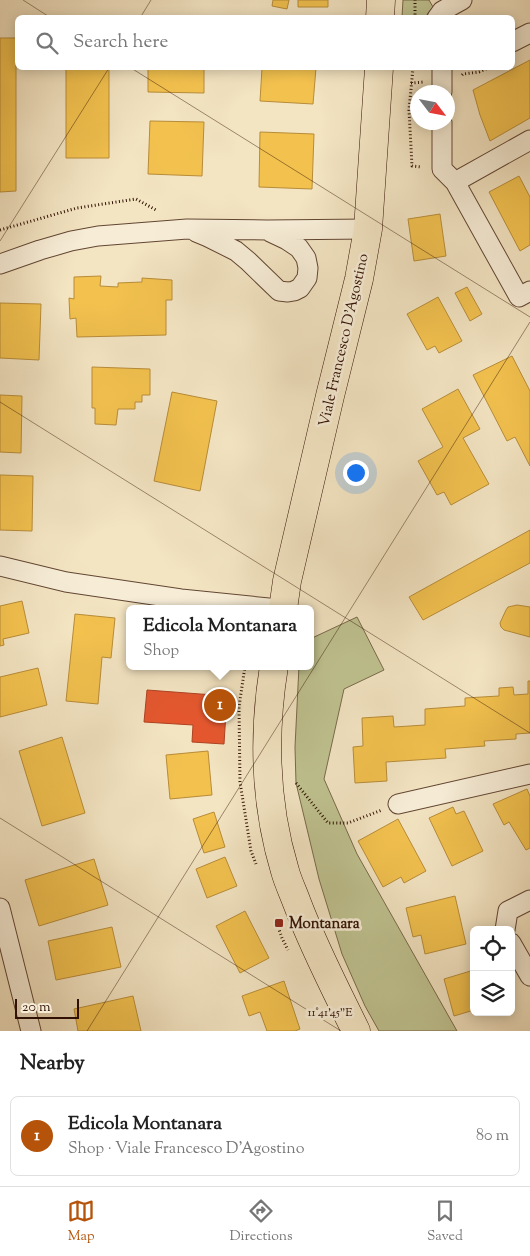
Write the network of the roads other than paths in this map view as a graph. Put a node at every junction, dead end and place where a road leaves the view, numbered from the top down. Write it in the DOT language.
graph roads {
  1 [pos="381,0"];
  2 [pos="462,0"];
  3 [pos="380,15"];
  4 [pos="439,15"];
  5 [pos="530,33"];
  6 [pos="515,40"];
  7 [pos="380,70"];
  8 [pos="442,70"];
  9 [pos="442,85"];
  10 [pos="443,130"];
  11 [pos="530,140"];
  12 [pos="449,176"];
  13 [pos="187,229"];
  14 [pos="368,229"];
  15 [pos="267,230"];
  16 [pos="0,264"];
  17 [pos="530,291"];
  18 [pos="0,566"];
  19 [pos="243,605"];
  20 [pos="283,605"];
  21 [pos="273,670"];
  22 [pos="530,774"];
  23 [pos="398,804"];
  24 [pos="530,900"];
  25 [pos="0,908"];
  26 [pos="506,926"];
  27 [pos="515,950"];
  28 [pos="530,976"];
  29 [pos="31,1031"];
  30 [pos="356,1031"];
  1 -- 3 [label="main road"];
  2 -- 4 [label="street"];
  5 -- 6 [label="street"];
  7 -- 14 [label="main road, Viale Francesco D'Agostino"];
  8 -- 9 [label="street"];
  10 -- 12 [label="street"];
  11 -- 12 [label="street"];
  12 -- 17 [label="street"];
  13 -- 15 [label="street"];
  13 -- 15 [label="street"];
  13 -- 16 [label="street"];
  14 -- 15 [label="street"];
  14 -- 20 [label="main road, Viale Francesco D'Agostino"];
  18 -- 19 [label="street"];
  21 -- 30 [label="main road"];
  22 -- 23 [label="street"];
  24 -- 26 [label="street"];
  25 -- 29 [label="street"];
  27 -- 28 [label="street"];
}
